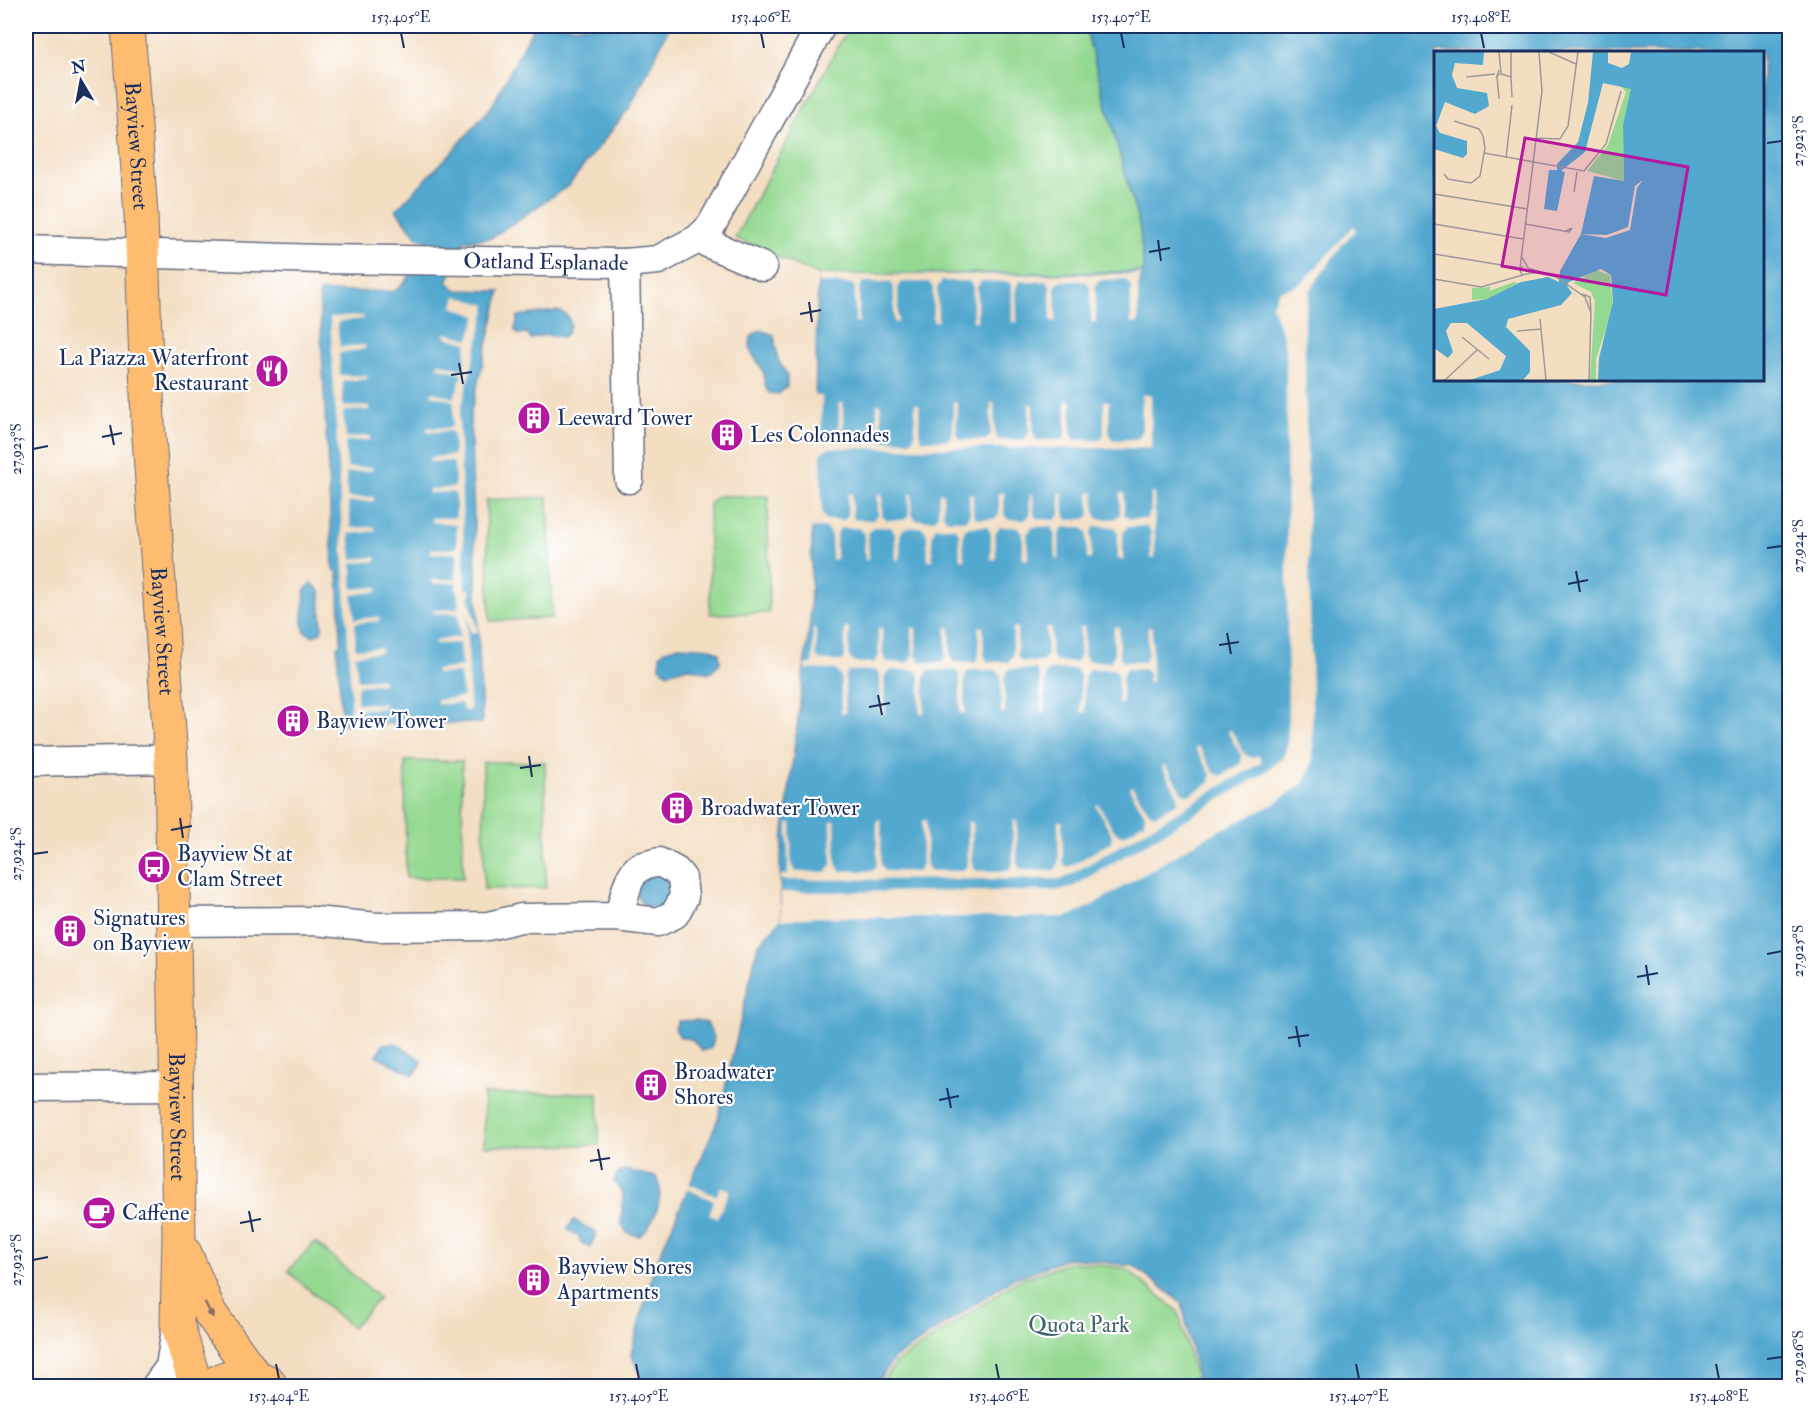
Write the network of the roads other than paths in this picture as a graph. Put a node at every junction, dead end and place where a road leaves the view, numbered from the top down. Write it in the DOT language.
graph roads {
  1 [pos="128,26"];
  2 [pos="821,26"];
  3 [pos="698,239"];
  4 [pos="26,250"];
  5 [pos="142,252"];
  6 [pos="626,263"];
  7 [pos="763,267"];
  8 [pos="629,479"];
  9 [pos="171,759"];
  10 [pos="26,762"];
  11 [pos="617,917"];
  12 [pos="174,922"];
  13 [pos="177,1086"];
  14 [pos="26,1087"];
  15 [pos="179,1237"];
  16 [pos="177,1323"];
  17 [pos="265,1381"];
  18 [pos="156,1386"];
  19 [pos="196,1386"];
  20 [pos="212,1386"];
  1 -- 5 [label="main road, Bayview Street"];
  2 -- 3 [label="street, Oatland Esplanade"];
  3 -- 6 [label="street, Oatland Esplanade"];
  3 -- 7 [label="street"];
  4 -- 5 [label="street, Oatland Esplanade"];
  5 -- 6 [label="street, Oatland Esplanade"];
  5 -- 9 [label="main road, Bayview Street"];
  6 -- 8 [label="street"];
  9 -- 10 [label="street"];
  9 -- 12 [label="main road, Bayview Street"];
  11 -- 12 [label="street"];
  12 -- 13 [label="main road, Bayview Street"];
  13 -- 14 [label="street"];
  13 -- 15 [label="main road, Bayview Street"];
  15 -- 16 [label="main road, Bayview Street"];
  15 -- 17 [label="main road, Bayview Street, one-way"];
  16 -- 18 [label="street"];
  16 -- 19 [label="main road, Bayview Street"];
  17 -- 20 [label="main road"];
}
